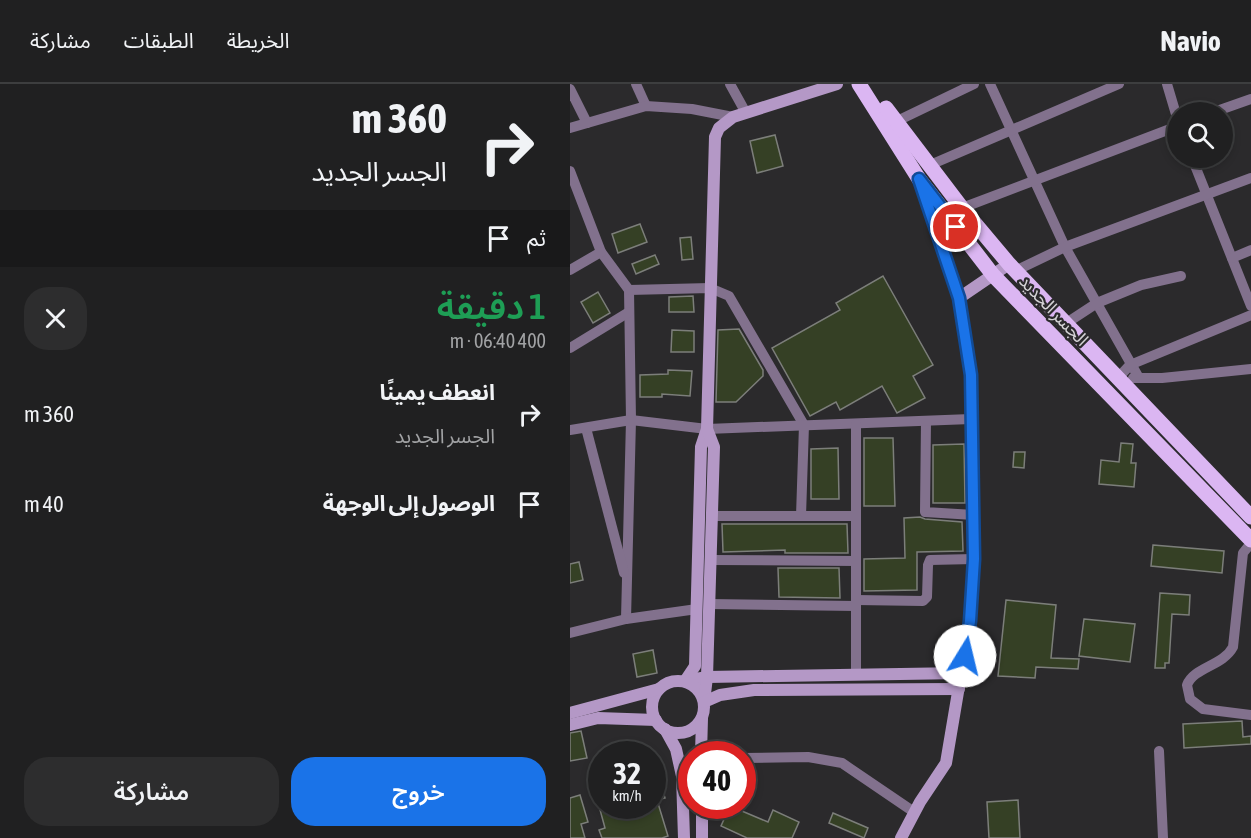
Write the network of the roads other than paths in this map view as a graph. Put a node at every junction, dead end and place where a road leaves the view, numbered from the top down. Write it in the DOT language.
graph roads {
  1 [pos="636,84"];
  2 [pos="730,84"];
  3 [pos="837,84"];
  4 [pos="859,84"];
  5 [pos="870,84"];
  6 [pos="974,84"];
  7 [pos="990,84"];
  8 [pos="1119,84"];
  9 [pos="1167,84"];
  10 [pos="570,88"];
  11 [pos="1251,99"];
  12 [pos="1172,102"];
  13 [pos="1233,105"];
  14 [pos="646,106"];
  15 [pos="746,113"];
  16 [pos="733,117"];
  17 [pos="895,122"];
  18 [pos="588,123"];
  19 [pos="570,128"];
  20 [pos="1011,130"];
  21 [pos="1167,130"];
  22 [pos="930,165"];
  23 [pos="1196,168"];
  24 [pos="570,171"];
  25 [pos="1251,178"];
  26 [pos="919,179"];
  27 [pos="1034,180"];
  28 [pos="1206,195"];
  29 [pos="962,208"];
  30 [pos="1065,246"];
  31 [pos="1251,250"];
  32 [pos="601,252"];
  33 [pos="1232,258"];
  34 [pos="1012,268"];
  35 [pos="570,270"];
  36 [pos="993,275"];
  37 [pos="1181,276"];
  38 [pos="710,288"];
  39 [pos="629,290"];
  40 [pos="959,298"];
  41 [pos="1097,303"];
  42 [pos="1251,306"];
  43 [pos="629,312"];
  44 [pos="1251,315"];
  45 [pos="1065,324"];
  46 [pos="570,348"];
  47 [pos="1130,365"];
  48 [pos="1251,369"];
  49 [pos="1118,378"];
  50 [pos="1139,378"];
  51 [pos="971,419"];
  52 [pos="631,420"];
  53 [pos="926,421"];
  54 [pos="856,423"];
  55 [pos="804,425"];
  56 [pos="586,428"];
  57 [pos="707,429"];
  58 [pos="570,430"];
  59 [pos="974,515"];
  60 [pos="712,516"];
  61 [pos="801,516"];
  62 [pos="856,516"];
  63 [pos="1251,518"];
  64 [pos="1251,541"];
  65 [pos="974,559"];
  66 [pos="710,560"];
  67 [pos="856,561"];
  68 [pos="627,585"];
  69 [pos="856,603"];
  70 [pos="709,604"];
  71 [pos="697,609"];
  72 [pos="626,619"];
  73 [pos="570,633"];
  74 [pos="962,673"];
  75 [pos="856,675"];
  76 [pos="707,677"];
  77 [pos="685,681"];
  78 [pos="659,688"];
  79 [pos="959,689"];
  80 [pos="704,702"];
  81 [pos="570,713"];
  82 [pos="1251,715"];
  83 [pos="702,718"];
  84 [pos="660,724"];
  85 [pos="570,725"];
  86 [pos="701,741"];
  87 [pos="1159,751"];
  88 [pos="756,758"];
  89 [pos="914,812"];
  90 [pos="702,819"];
  91 [pos="684,838"];
  92 [pos="702,838"];
  93 [pos="901,838"];
  94 [pos="1163,838"];
  1 -- 14 [label="street"];
  2 -- 15 [label="street"];
  3 -- 15 [label="street"];
  4 -- 26 [label="main road, الجسر الجديد"];
  5 -- 17 [label="main road, الجسر الجديد"];
  6 -- 17 [label="street"];
  7 -- 20 [label="street"];
  8 -- 20 [label="street"];
  9 -- 12 [label="street"];
  10 -- 18 [label="street"];
  11 -- 13 [label="street"];
  14 -- 16 [label="street"];
  14 -- 18 [label="street"];
  15 -- 16 [label="street"];
  16 -- 38 [label="street"];
  17 -- 22 [label="main road, الجسر الجديد"];
  18 -- 19 [label="street"];
  20 -- 22 [label="street"];
  20 -- 27 [label="street"];
  21 -- 27 [label="street"];
  22 -- 29 [label="main road, الجسر الجديد"];
  23 -- 28 [label="street"];
  24 -- 32 [label="street"];
  25 -- 28 [label="street"];
  26 -- 36 [label="main road, الجسر الجديد"];
  26 -- 40 [label="street"];
  27 -- 29 [label="street"];
  27 -- 30 [label="street"];
  28 -- 30 [label="street"];
  28 -- 33 [label="street"];
  29 -- 34 [label="main road, الجسر الجديد"];
  30 -- 34 [label="street"];
  30 -- 41 [label="street"];
  31 -- 33 [label="street"];
  32 -- 35 [label="street"];
  32 -- 39 [label="street"];
  33 -- 42 [label="street"];
  34 -- 36 [label="street"];
  34 -- 45 [label="main road, الجسر الجديد"];
  36 -- 40 [label="street"];
  36 -- 64 [label="main road, الجسر الجديد"];
  37 -- 41 [label="street"];
  38 -- 39 [label="street"];
  38 -- 55 [label="street"];
  38 -- 57 [label="street"];
  39 -- 43 [label="street"];
  40 -- 51 [label="street"];
  41 -- 45 [label="street"];
  41 -- 47 [label="street"];
  43 -- 46 [label="street"];
  43 -- 52 [label="street"];
  44 -- 47 [label="street"];
  45 -- 49 [label="main road, الجسر الجديد"];
  47 -- 49 [label="street"];
  47 -- 50 [label="street"];
  48 -- 50 [label="street"];
  49 -- 50 [label="street"];
  49 -- 63 [label="main road, الجسر الجديد"];
  51 -- 53 [label="street"];
  51 -- 59 [label="street"];
  52 -- 56 [label="street"];
  52 -- 57 [label="street"];
  52 -- 68 [label="street"];
  53 -- 54 [label="street"];
  53 -- 59 [label="street"];
  54 -- 55 [label="street"];
  54 -- 62 [label="street"];
  55 -- 57 [label="street"];
  55 -- 61 [label="street"];
  56 -- 58 [label="street"];
  56 -- 68 [label="street"];
  57 -- 60 [label="street"];
  57 -- 71 [label="street"];
  59 -- 65 [label="street"];
  60 -- 61 [label="street"];
  60 -- 66 [label="street"];
  61 -- 62 [label="street"];
  62 -- 67 [label="street"];
  64 -- 82 [label="street"];
  65 -- 69 [label="street"];
  65 -- 74 [label="street"];
  66 -- 67 [label="street"];
  66 -- 70 [label="street"];
  67 -- 69 [label="street"];
  68 -- 72 [label="street"];
  69 -- 70 [label="street"];
  69 -- 75 [label="street"];
  70 -- 76 [label="street"];
  71 -- 72 [label="street"];
  71 -- 77 [label="street"];
  72 -- 73 [label="street"];
  74 -- 75 [label="street"];
  74 -- 79 [label="street"];
  75 -- 76 [label="street"];
  76 -- 77 [label="street"];
  76 -- 80 [label="street"];
  77 -- 78 [label="street"];
  77 -- 80 [label="street"];
  78 -- 81 [label="street"];
  78 -- 84 [label="street"];
  79 -- 80 [label="street"];
  79 -- 89 [label="street"];
  80 -- 83 [label="street"];
  83 -- 84 [label="street"];
  83 -- 86 [label="street"];
  84 -- 85 [label="street"];
  84 -- 91 [label="street"];
  87 -- 94 [label="street"];
  88 -- 89 [label="street"];
  89 -- 93 [label="street"];
  90 -- 92 [label="street"];
}
